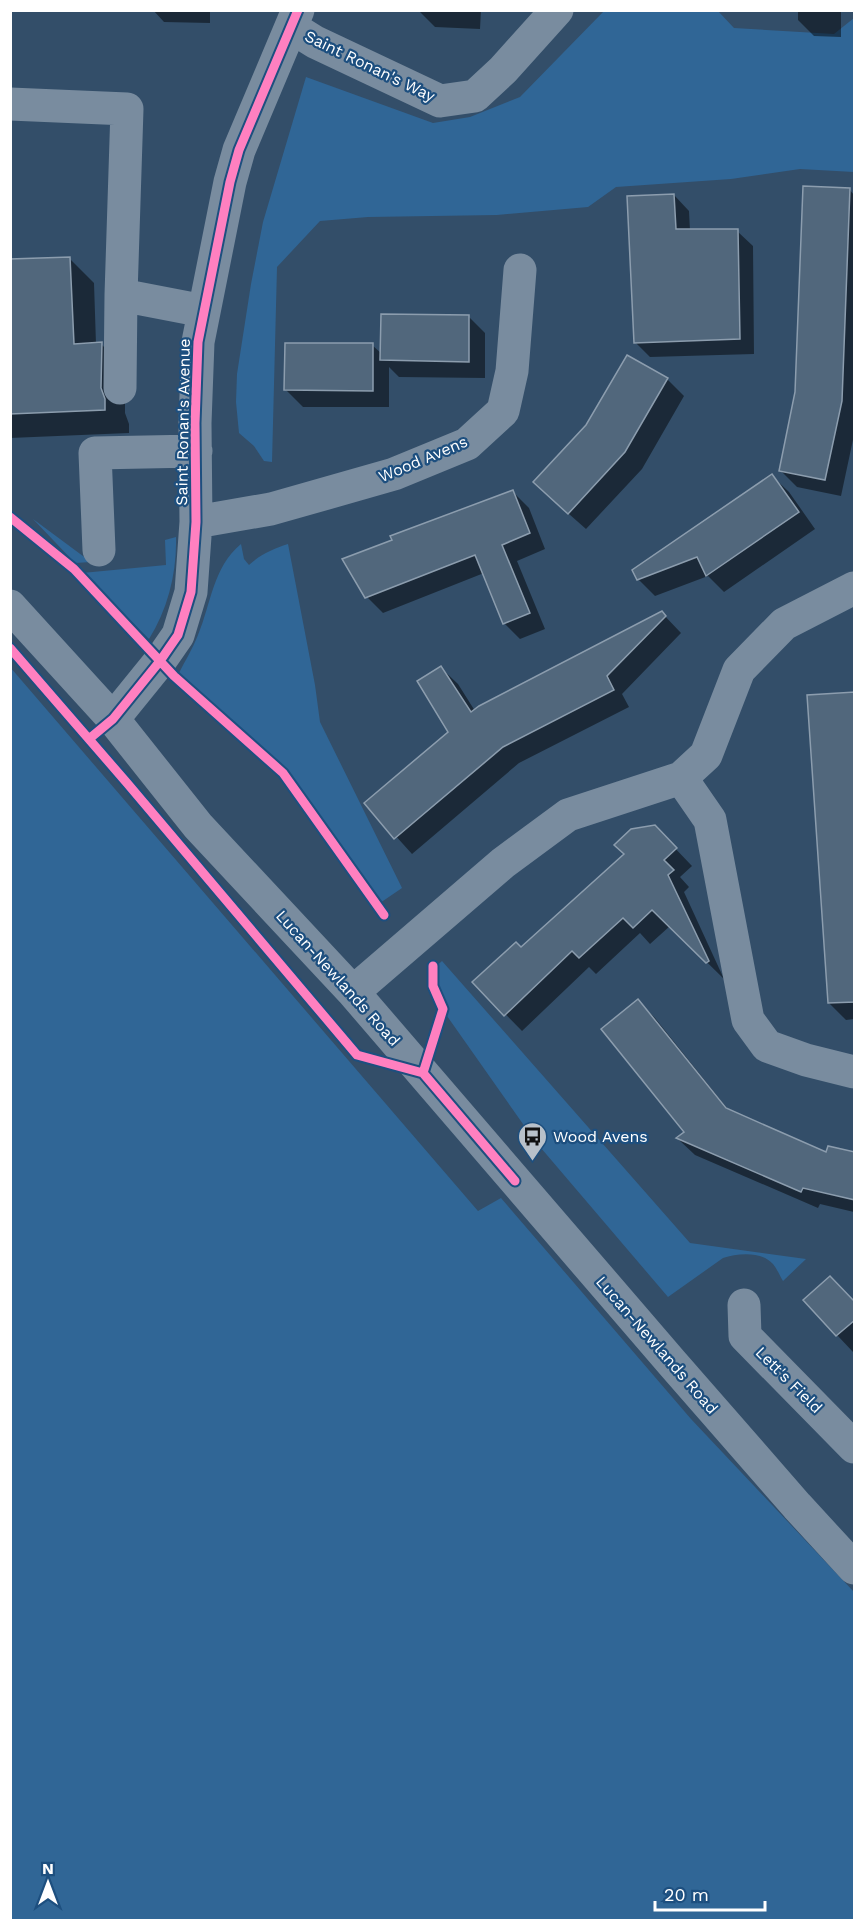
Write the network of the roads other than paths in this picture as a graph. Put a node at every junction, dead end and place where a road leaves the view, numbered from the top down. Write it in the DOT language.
graph roads {
  1 [pos="557,10"];
  2 [pos="294,19"];
  3 [pos="10,104"];
  4 [pos="520,270"];
  5 [pos="121,295"];
  6 [pos="204,311"];
  7 [pos="120,388"];
  8 [pos="196,451"];
  9 [pos="196,522"];
  10 [pos="99,550"];
  11 [pos="855,588"];
  12 [pos="10,606"];
  13 [pos="114,719"];
  14 [pos="681,778"];
  15 [pos="353,992"];
  16 [pos="855,1072"];
  17 [pos="744,1305"];
  18 [pos="855,1447"];
  19 [pos="855,1568"];
  1 -- 2 [label="street, Saint Ronan's Way"];
  2 -- 6 [label="street, Saint Ronan's Avenue"];
  3 -- 5 [label="street"];
  4 -- 9 [label="street, Wood Avens"];
  5 -- 6 [label="street"];
  5 -- 7 [label="street"];
  6 -- 8 [label="street, Saint Ronan's Avenue"];
  8 -- 9 [label="street, Saint Ronan's Avenue"];
  8 -- 10 [label="street"];
  9 -- 13 [label="street, Saint Ronan's Avenue"];
  11 -- 14 [label="street"];
  12 -- 13 [label="street, Lucan-Newlands Road"];
  13 -- 15 [label="street, Lucan-Newlands Road"];
  14 -- 15 [label="street"];
  14 -- 16 [label="street"];
  15 -- 19 [label="street, Lucan-Newlands Road"];
  17 -- 18 [label="street, Lett's Field"];
}
